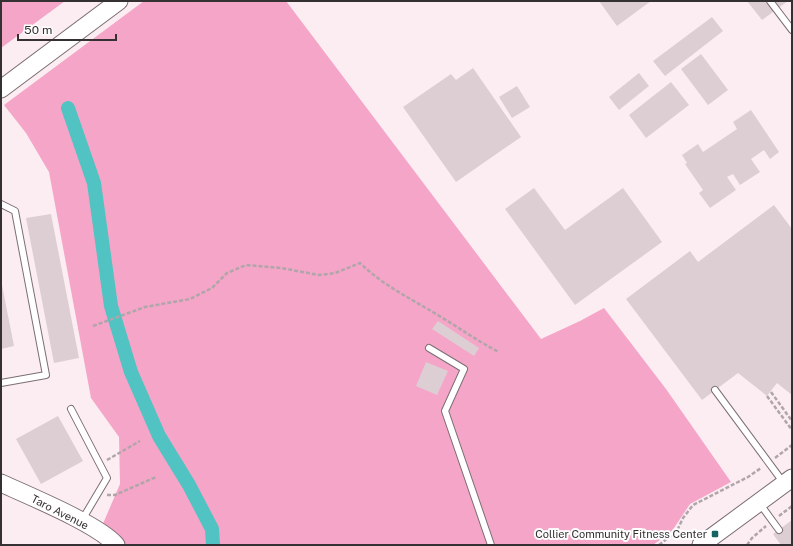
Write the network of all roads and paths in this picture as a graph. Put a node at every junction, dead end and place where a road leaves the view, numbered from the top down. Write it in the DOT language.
graph roads {
  1 [pos="119,1"];
  2 [pos="770,1"];
  3 [pos="792,30"];
  4 [pos="1,89"];
  5 [pos="1,204"];
  6 [pos="93,326"];
  7 [pos="429,348"];
  8 [pos="500,352"];
  9 [pos="1,384"];
  10 [pos="715,390"];
  11 [pos="771,392"];
  12 [pos="767,396"];
  13 [pos="71,409"];
  14 [pos="792,421"];
  15 [pos="792,430"];
  16 [pos="140,441"];
  17 [pos="792,445"];
  18 [pos="101,463"];
  19 [pos="769,463"];
  20 [pos="156,477"];
  21 [pos="788,481"];
  22 [pos="1,483"];
  23 [pos="97,496"];
  24 [pos="758,502"];
  25 [pos="81,522"];
  26 [pos="778,530"];
  27 [pos="116,545"];
  28 [pos="491,545"];
  29 [pos="659,545"];
  30 [pos="701,545"];
  1 -- 4 [label="main road"];
  2 -- 3 [label="lane"];
  5 -- 9 [label="lane"];
  6 -- 8 [label="path"];
  7 -- 28 [label="lane"];
  10 -- 19 [label="lane"];
  11 -- 14 [label="path"];
  12 -- 15 [label="path"];
  13 -- 18 [label="lane"];
  16 -- 18 [label="path"];
  17 -- 19 [label="path"];
  18 -- 23 [label="lane"];
  19 -- 21 [label="lane"];
  19 -- 29 [label="path"];
  20 -- 23 [label="path"];
  21 -- 24 [label="main road"];
  22 -- 25 [label="main road, Taro Avenue"];
  23 -- 25 [label="lane"];
  24 -- 26 [label="lane"];
  24 -- 30 [label="main road"];
  25 -- 27 [label="main road, Taro Avenue"];
}
